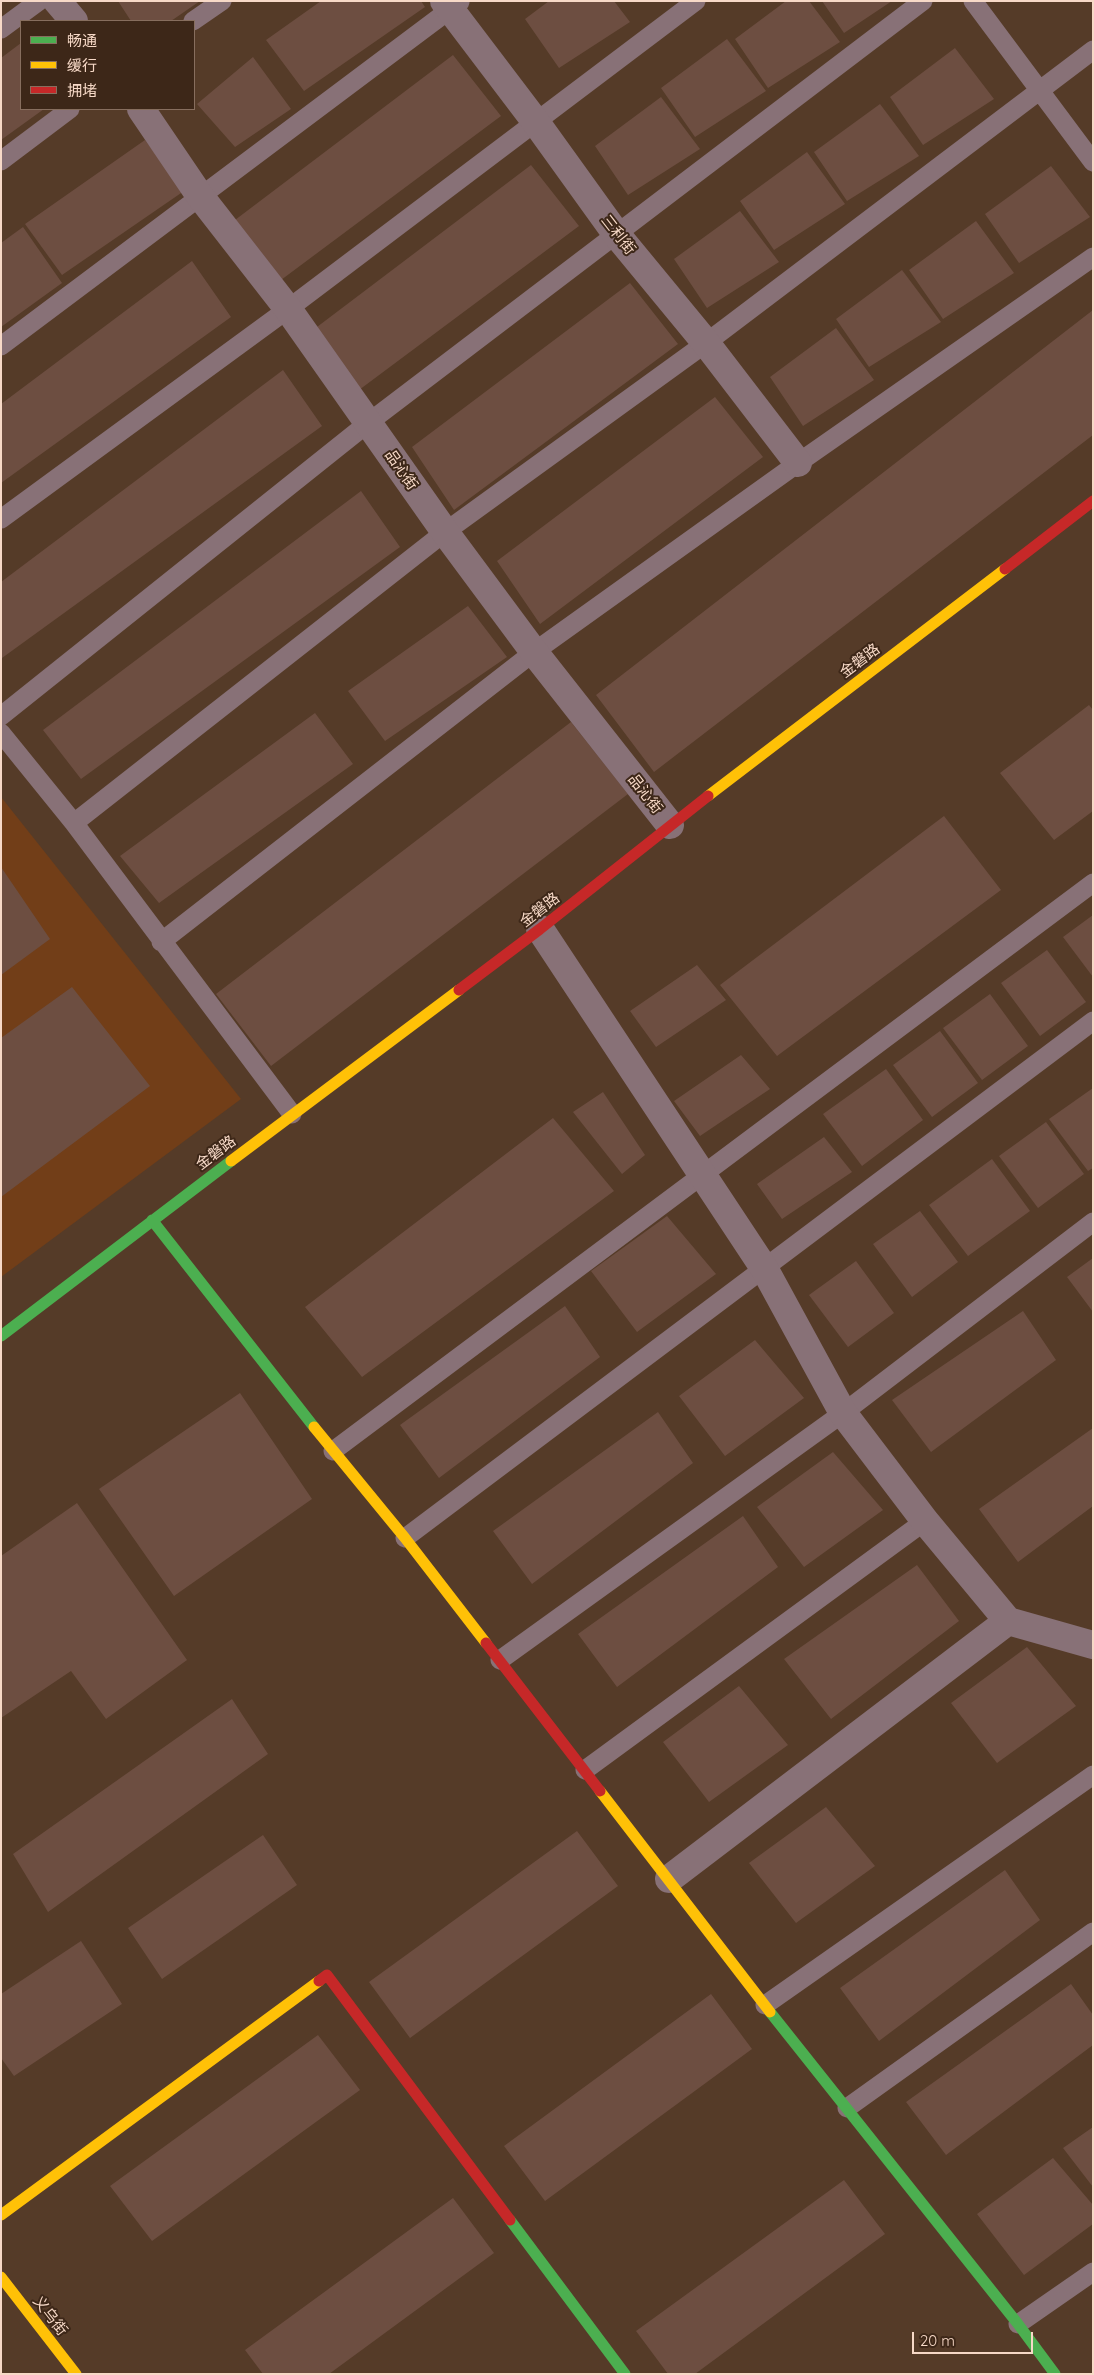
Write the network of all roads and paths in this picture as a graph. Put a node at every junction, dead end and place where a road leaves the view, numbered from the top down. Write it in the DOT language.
graph roads {
  1 [pos="39,1"];
  2 [pos="57,1"];
  3 [pos="222,1"];
  4 [pos="696,1"];
  5 [pos="923,1"];
  6 [pos="973,1"];
  7 [pos="452,4"];
  8 [pos="73,20"];
  9 [pos="194,20"];
  10 [pos="1,29"];
  11 [pos="1093,50"];
  12 [pos="1039,89"];
  13 [pos="69,110"];
  14 [pos="142,110"];
  15 [pos="535,121"];
  16 [pos="1,161"];
  17 [pos="1093,162"];
  18 [pos="200,196"];
  19 [pos="617,235"];
  20 [pos="1093,258"];
  21 [pos="288,308"];
  22 [pos="706,343"];
  23 [pos="1,346"];
  24 [pos="368,423"];
  25 [pos="798,463"];
  26 [pos="1093,502"];
  27 [pos="1,519"];
  28 [pos="445,532"];
  29 [pos="534,652"];
  30 [pos="1,716"];
  31 [pos="1,733"];
  32 [pos="74,823"];
  33 [pos="670,825"];
  34 [pos="1093,883"];
  35 [pos="540,930"];
  36 [pos="161,942"];
  37 [pos="1093,1021"];
  38 [pos="292,1114"];
  39 [pos="702,1176"];
  40 [pos="152,1220"];
  41 [pos="1093,1222"];
  42 [pos="764,1268"];
  43 [pos="1,1336"];
  44 [pos="843,1413"];
  45 [pos="333,1451"];
  46 [pos="925,1521"];
  47 [pos="406,1538"];
  48 [pos="1008,1622"];
  49 [pos="1093,1645"];
  50 [pos="500,1660"];
  51 [pos="585,1770"];
  52 [pos="1093,1775"];
  53 [pos="669,1879"];
  54 [pos="1093,1932"];
  55 [pos="765,2005"];
  56 [pos="847,2108"];
  57 [pos="1,2215"];
  58 [pos="1093,2272"];
  59 [pos="1,2277"];
  60 [pos="1018,2324"];
  61 [pos="76,2374"];
  62 [pos="626,2374"];
  63 [pos="1055,2374"];
  1 -- 10 [label="lane"];
  2 -- 8 [label="street"];
  3 -- 9 [label="lane"];
  4 -- 15 [label="lane"];
  5 -- 19 [label="lane"];
  6 -- 12 [label="lane"];
  7 -- 15 [label="street, 三利街"];
  7 -- 18 [label="lane"];
  11 -- 12 [label="lane"];
  12 -- 17 [label="lane"];
  12 -- 22 [label="lane"];
  13 -- 16 [label="lane"];
  14 -- 18 [label="street, 品沁街"];
  15 -- 19 [label="street, 三利街"];
  15 -- 21 [label="lane"];
  18 -- 21 [label="street, 品沁街"];
  18 -- 23 [label="lane"];
  19 -- 22 [label="street, 三利街"];
  19 -- 24 [label="lane"];
  20 -- 25 [label="lane"];
  21 -- 24 [label="street, 品沁街"];
  21 -- 27 [label="lane"];
  22 -- 25 [label="street, 三利街"];
  22 -- 28 [label="lane"];
  24 -- 28 [label="street, 品沁街"];
  24 -- 30 [label="lane"];
  25 -- 29 [label="lane"];
  26 -- 33 [label="street, 金磐路"];
  28 -- 29 [label="street, 品沁街"];
  28 -- 32 [label="lane"];
  29 -- 33 [label="street, 品沁街"];
  29 -- 36 [label="lane"];
  31 -- 32 [label="lane"];
  32 -- 36 [label="lane"];
  33 -- 35 [label="street, 金磐路"];
  34 -- 39 [label="lane"];
  35 -- 38 [label="street, 金磐路"];
  35 -- 39 [label="street"];
  36 -- 38 [label="lane"];
  37 -- 42 [label="lane"];
  38 -- 40 [label="street, 金磐路"];
  39 -- 42 [label="street"];
  39 -- 45 [label="lane"];
  40 -- 43 [label="street, 金磐路"];
  40 -- 45 [label="street"];
  41 -- 44 [label="lane"];
  42 -- 44 [label="street"];
  42 -- 47 [label="lane"];
  44 -- 46 [label="street"];
  44 -- 50 [label="lane"];
  45 -- 47 [label="street"];
  46 -- 48 [label="street"];
  46 -- 51 [label="lane"];
  47 -- 50 [label="street"];
  48 -- 49 [label="street"];
  48 -- 53 [label="street"];
  50 -- 51 [label="street"];
  51 -- 53 [label="street"];
  52 -- 55 [label="lane"];
  53 -- 55 [label="street"];
  54 -- 56 [label="lane"];
  55 -- 56 [label="street"];
  56 -- 60 [label="street"];
  57 -- 62 [label="street"];
  58 -- 60 [label="lane"];
  59 -- 61 [label="street, 义乌街"];
  60 -- 63 [label="street"];
}
